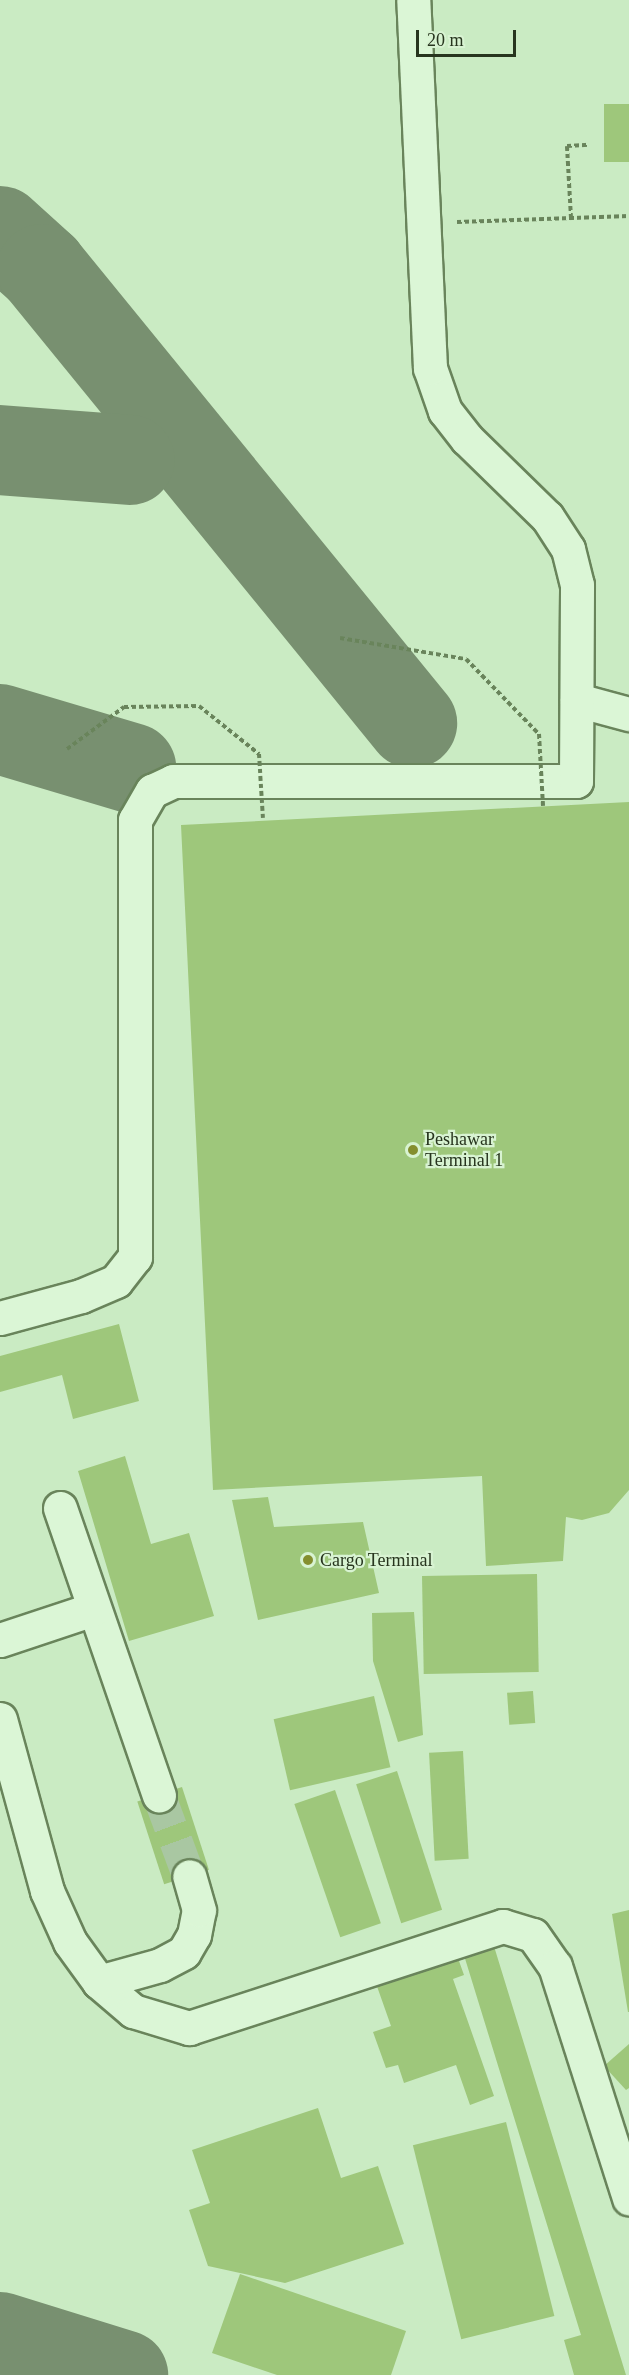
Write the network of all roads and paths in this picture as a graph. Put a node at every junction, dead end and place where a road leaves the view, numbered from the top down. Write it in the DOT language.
graph roads {
  1 [pos="412,0"];
  2 [pos="589,145"];
  3 [pos="629,216"];
  4 [pos="571,218"];
  5 [pos="423,223"];
  6 [pos="340,638"];
  7 [pos="576,700"];
  8 [pos="629,714"];
  9 [pos="67,749"];
  10 [pos="543,806"];
  11 [pos="262,820"];
  12 [pos="0,1318"];
  13 [pos="60,1508"];
  14 [pos="93,1608"];
  15 [pos="0,1640"];
  16 [pos="0,1719"];
  17 [pos="159,1795"];
  18 [pos="189,1876"];
  19 [pos="99,1982"];
  20 [pos="629,2198"];
  1 -- 5 [label="lane"];
  2 -- 4 [label="path"];
  3 -- 4 [label="path"];
  4 -- 5 [label="path"];
  5 -- 7 [label="lane"];
  6 -- 10 [label="path, bridge"];
  7 -- 8 [label="lane"];
  7 -- 12 [label="lane"];
  9 -- 11 [label="path, bridge"];
  13 -- 14 [label="lane"];
  14 -- 15 [label="lane"];
  14 -- 17 [label="lane"];
  16 -- 19 [label="lane"];
  18 -- 19 [label="lane"];
  19 -- 20 [label="lane"];
}
